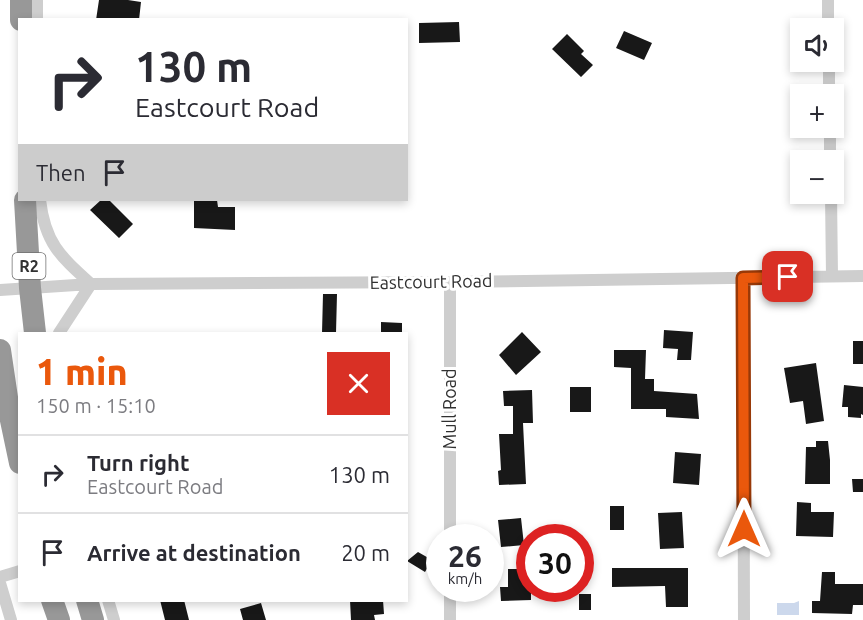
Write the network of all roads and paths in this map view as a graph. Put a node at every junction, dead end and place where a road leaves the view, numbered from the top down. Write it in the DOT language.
graph roads {
  1 [pos="21,0"];
  2 [pos="37,0"];
  3 [pos="828,0"];
  4 [pos="21,18"];
  5 [pos="37,18"];
  6 [pos="828,18"];
  7 [pos="25,201"];
  8 [pos="40,201"];
  9 [pos="831,204"];
  10 [pos="832,276"];
  11 [pos="863,276"];
  12 [pos="743,278"];
  13 [pos="450,282"];
  14 [pos="92,284"];
  15 [pos="30,288"];
  16 [pos="0,290"];
  17 [pos="35,332"];
  18 [pos="60,332"];
  19 [pos="0,350"];
  20 [pos="18,454"];
  21 [pos="450,524"];
  22 [pos="18,572"];
  23 [pos="0,577"];
  24 [pos="0,583"];
  25 [pos="53,602"];
  26 [pos="88,602"];
  27 [pos="109,602"];
  28 [pos="450,602"];
  29 [pos="11,620"];
  30 [pos="58,620"];
  31 [pos="93,620"];
  32 [pos="114,620"];
  33 [pos="450,620"];
  34 [pos="744,620"];
  1 -- 4 [label="highway"];
  2 -- 5 [label="street"];
  3 -- 6 [label="street"];
  7 -- 15 [label="highway, R2"];
  8 -- 14 [label="street"];
  9 -- 10 [label="street"];
  10 -- 11 [label="street, Eastcourt Road"];
  10 -- 12 [label="street, Eastcourt Road"];
  12 -- 13 [label="street, Eastcourt Road"];
  12 -- 34 [label="street"];
  13 -- 14 [label="street, Eastcourt Road"];
  13 -- 21 [label="street, Mull Road"];
  14 -- 15 [label="street, Eastcourt Road"];
  14 -- 18 [label="street"];
  15 -- 16 [label="street, Eastcourt Road"];
  15 -- 17 [label="highway, R2"];
  19 -- 20 [label="highway"];
  22 -- 23 [label="street"];
  24 -- 29 [label="street"];
  25 -- 30 [label="highway"];
  26 -- 31 [label="highway"];
  27 -- 32 [label="street"];
  28 -- 33 [label="street"];
}
